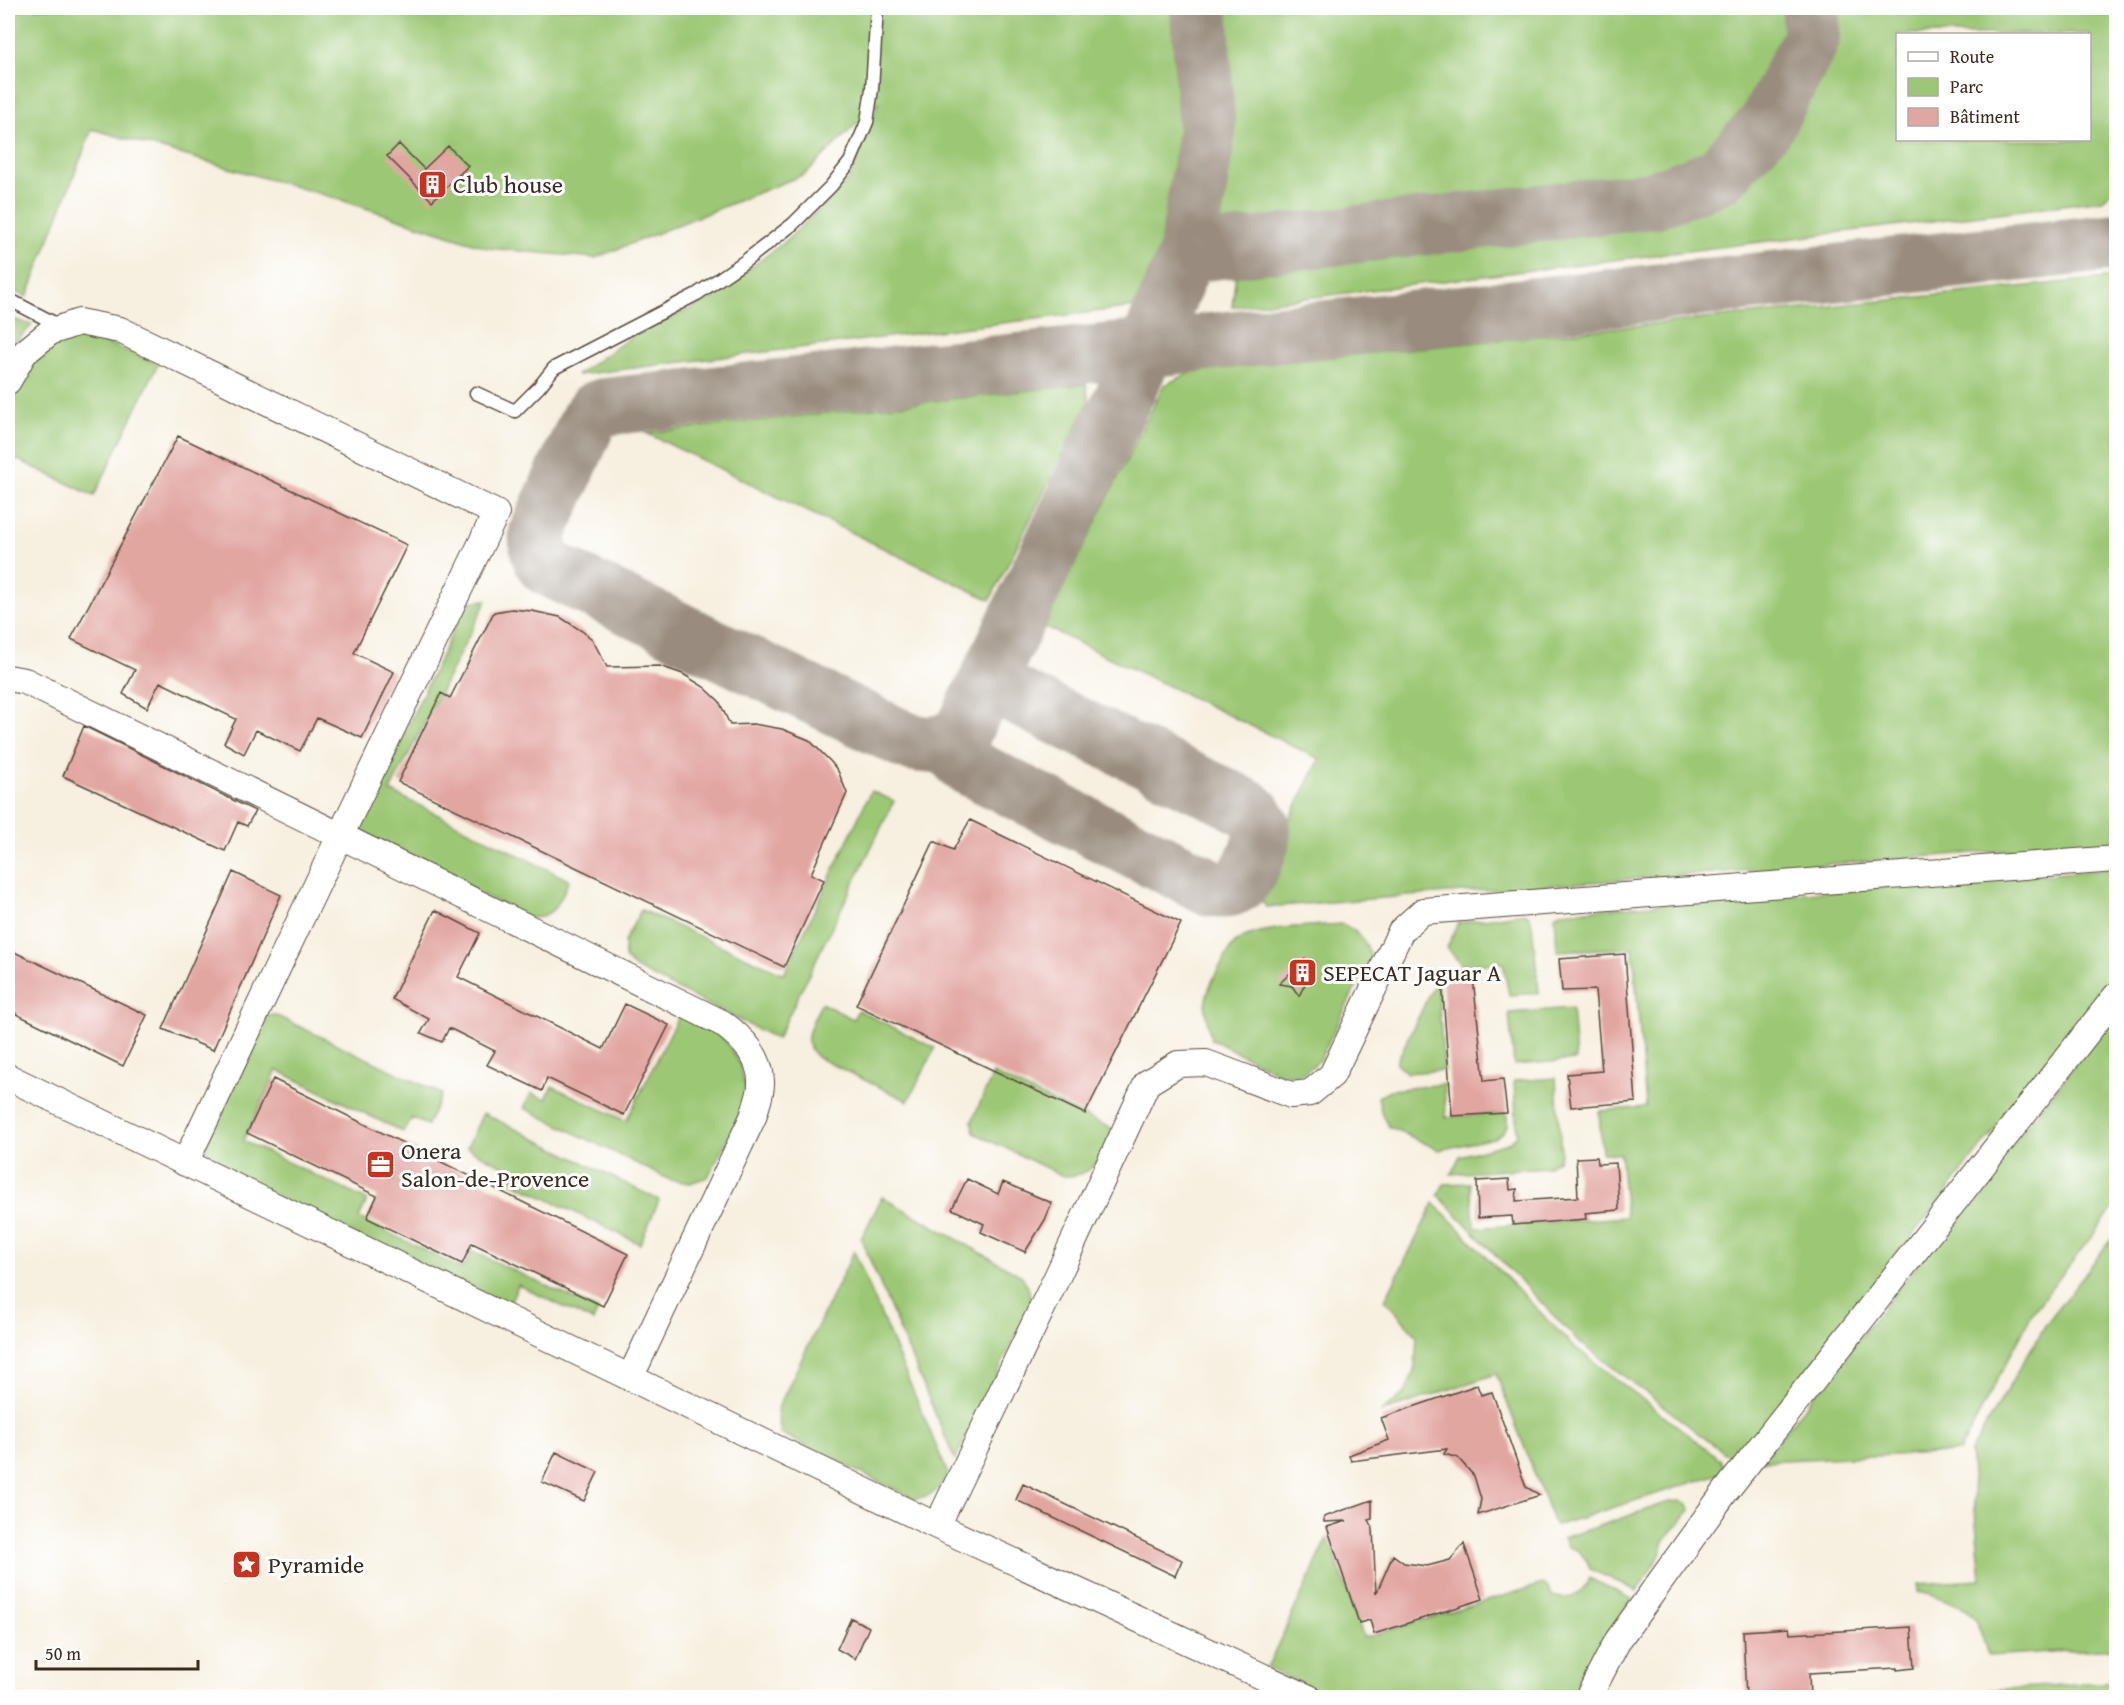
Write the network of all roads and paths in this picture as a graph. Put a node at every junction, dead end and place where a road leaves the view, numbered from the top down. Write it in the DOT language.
graph roads {
  1 [pos="877,8"];
  2 [pos="8,299"];
  3 [pos="62,328"];
  4 [pos="8,381"];
  5 [pos="476,393"];
  6 [pos="8,678"];
  7 [pos="340,836"];
  8 [pos="2116,860"];
  9 [pos="2116,996"];
  10 [pos="8,1077"];
  11 [pos="185,1163"];
  12 [pos="630,1378"];
  13 [pos="936,1526"];
  14 [pos="1309,1698"];
  15 [pos="1588,1698"];
  1 -- 5 [label="lane"];
  2 -- 3 [label="lane"];
  3 -- 4 [label="street"];
  3 -- 7 [label="street"];
  6 -- 7 [label="street"];
  7 -- 11 [label="street"];
  7 -- 12 [label="street"];
  8 -- 13 [label="street"];
  9 -- 15 [label="street"];
  10 -- 11 [label="street"];
  11 -- 12 [label="street"];
  12 -- 13 [label="street"];
  13 -- 14 [label="street"];
}
